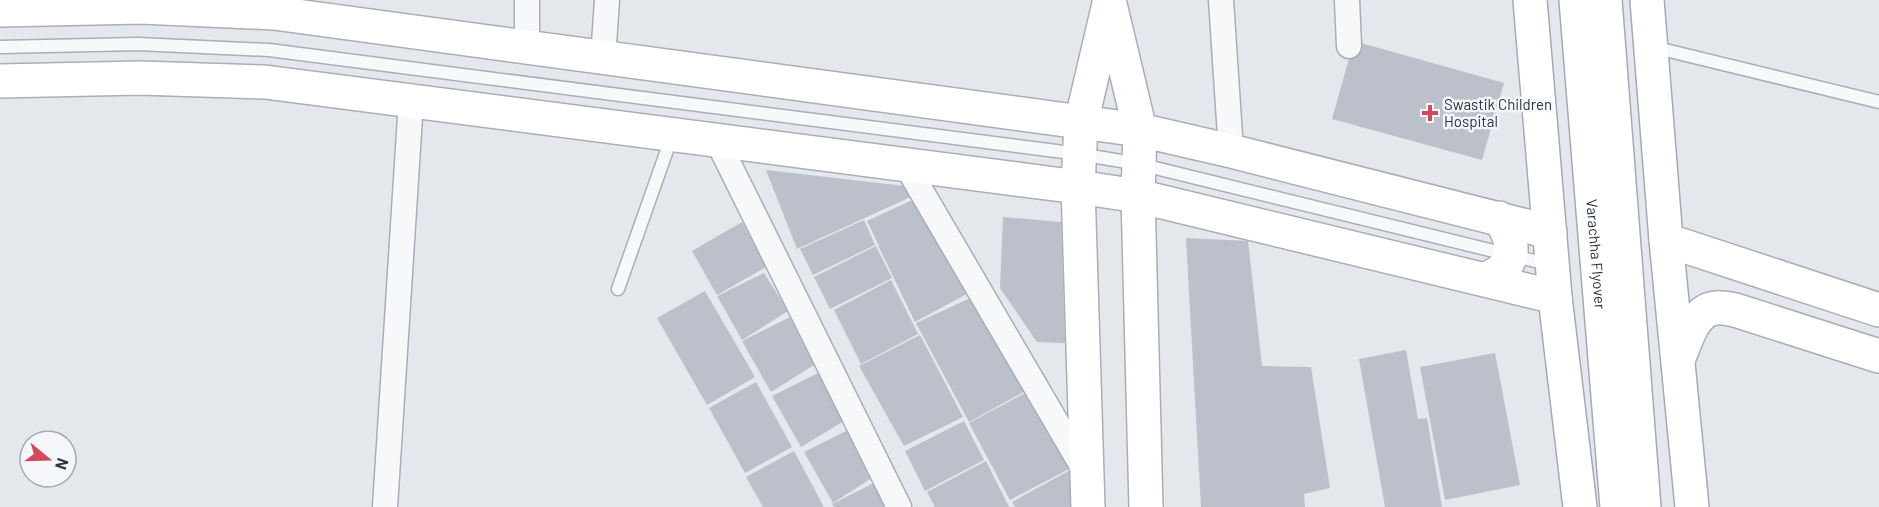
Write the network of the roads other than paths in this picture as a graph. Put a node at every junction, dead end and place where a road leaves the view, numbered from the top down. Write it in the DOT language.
graph roads {
  1 [pos="527,0"];
  2 [pos="607,0"];
  3 [pos="1221,0"];
  4 [pos="1347,0"];
  5 [pos="1530,0"];
  6 [pos="1576,0"];
  7 [pos="1605,0"];
  8 [pos="1647,0"];
  9 [pos="1109,2"];
  10 [pos="141,4"];
  11 [pos="275,6"];
  12 [pos="2,7"];
  13 [pos="1349,46"];
  14 [pos="0,47"];
  15 [pos="1651,47"];
  16 [pos="526,48"];
  17 [pos="603,58"];
  18 [pos="0,81"];
  19 [pos="411,101"];
  20 [pos="1879,102"];
  21 [pos="1140,130"];
  22 [pos="672,135"];
  23 [pos="1080,138"];
  24 [pos="718,142"];
  25 [pos="1231,151"];
  26 [pos="906,165"];
  27 [pos="1138,180"];
  28 [pos="1078,188"];
  29 [pos="1499,218"];
  30 [pos="1550,232"];
  31 [pos="1666,240"];
  32 [pos="1510,255"];
  33 [pos="1743,265"];
  34 [pos="1485,279"];
  35 [pos="1554,281"];
  36 [pos="618,289"];
  37 [pos="1735,310"];
  38 [pos="1879,310"];
  39 [pos="1879,356"];
  40 [pos="1678,360"];
  41 [pos="1088,474"];
  42 [pos="385,507"];
  43 [pos="900,507"];
  44 [pos="1088,507"];
  45 [pos="1146,507"];
  46 [pos="1580,507"];
  47 [pos="1617,507"];
  48 [pos="1644,507"];
  49 [pos="1692,507"];
  1 -- 16 [label="street"];
  2 -- 17 [label="street"];
  3 -- 25 [label="street"];
  4 -- 13 [label="street"];
  5 -- 30 [label="main road"];
  6 -- 47 [label="main road, Varachha Flyover"];
  7 -- 48 [label="main road, Varachha Flyover"];
  8 -- 15 [label="main road"];
  9 -- 21 [label="main road"];
  9 -- 23 [label="main road"];
  10 -- 11 [label="main road"];
  10 -- 12 [label="main road"];
  11 -- 16 [label="main road"];
  14 -- 23 [label="lane"];
  15 -- 20 [label="lane"];
  15 -- 31 [label="main road"];
  16 -- 17 [label="main road"];
  17 -- 23 [label="main road"];
  18 -- 19 [label="main road"];
  19 -- 22 [label="main road"];
  19 -- 42 [label="street"];
  21 -- 23 [label="main road"];
  21 -- 25 [label="main road"];
  21 -- 27 [label="main road"];
  22 -- 24 [label="main road"];
  22 -- 36 [label="lane"];
  23 -- 27 [label="lane"];
  23 -- 28 [label="main road"];
  24 -- 26 [label="main road"];
  24 -- 43 [label="street"];
  25 -- 29 [label="main road"];
  26 -- 28 [label="main road"];
  26 -- 41 [label="street"];
  27 -- 28 [label="main road"];
  27 -- 32 [label="lane"];
  27 -- 34 [label="main road"];
  27 -- 45 [label="main road"];
  28 -- 41 [label="main road"];
  29 -- 30 [label="main road"];
  29 -- 32 [label="main road"];
  30 -- 35 [label="main road"];
  31 -- 33 [label="main road"];
  31 -- 40 [label="main road"];
  32 -- 34 [label="main road"];
  32 -- 35 [label="lane"];
  33 -- 37 [label="main road"];
  33 -- 38 [label="main road"];
  34 -- 35 [label="main road"];
  35 -- 46 [label="main road"];
  37 -- 39 [label="main road"];
  37 -- 40 [label="main road"];
  40 -- 49 [label="main road"];
  41 -- 44 [label="main road"];
}
